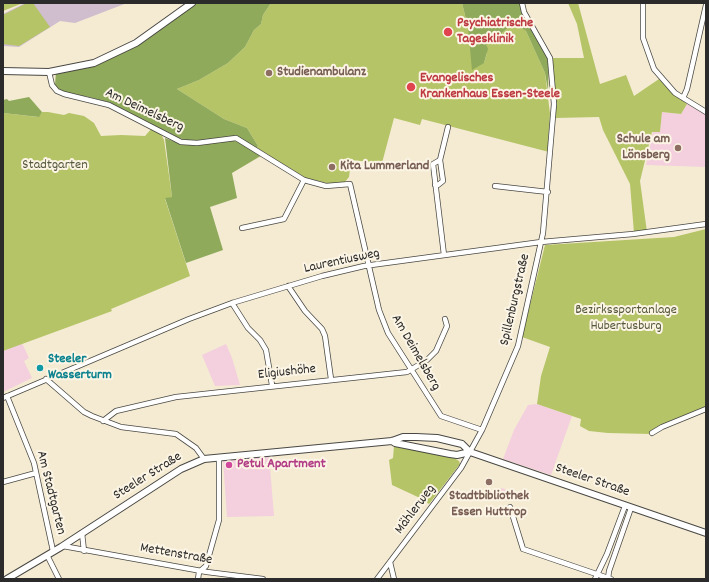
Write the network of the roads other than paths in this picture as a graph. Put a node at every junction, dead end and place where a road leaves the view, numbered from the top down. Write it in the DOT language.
graph roads {
  1 [pos="192,3"];
  2 [pos="522,3"];
  3 [pos="643,3"];
  4 [pos="706,5"];
  5 [pos="3,71"];
  6 [pos="49,72"];
  7 [pos="683,98"];
  8 [pos="706,112"];
  9 [pos="448,127"];
  10 [pos="440,160"];
  11 [pos="304,180"];
  12 [pos="435,186"];
  13 [pos="496,186"];
  14 [pos="548,192"];
  15 [pos="706,224"];
  16 [pos="242,228"];
  17 [pos="541,242"];
  18 [pos="444,255"];
  19 [pos="369,266"];
  20 [pos="288,286"];
  21 [pos="232,303"];
  22 [pos="445,319"];
  23 [pos="411,371"];
  24 [pos="46,379"];
  25 [pos="331,379"];
  26 [pos="272,385"];
  27 [pos="5,397"];
  28 [pos="706,409"];
  29 [pos="103,421"];
  30 [pos="482,430"];
  31 [pos="652,433"];
  32 [pos="392,441"];
  33 [pos="470,452"];
  34 [pos="219,458"];
  35 [pos="204,459"];
  36 [pos="36,473"];
  37 [pos="3,482"];
  38 [pos="510,507"];
  39 [pos="628,507"];
  40 [pos="82,533"];
  41 [pos="706,533"];
  42 [pos="63,546"];
  43 [pos="53,551"];
  44 [pos="84,551"];
  45 [pos="47,555"];
  46 [pos="390,562"];
  47 [pos="201,570"];
  48 [pos="596,577"];
  49 [pos="6,579"];
  50 [pos="59,579"];
  51 [pos="198,579"];
  52 [pos="263,579"];
  53 [pos="377,579"];
  54 [pos="394,579"];
  55 [pos="609,579"];
  1 -- 6 [label="main road"];
  2 -- 14 [label="street, Spillenburgstraße"];
  3 -- 7 [label="street"];
  4 -- 7 [label="street"];
  5 -- 6 [label="main road"];
  6 -- 11 [label="street, Am Deimelsberg"];
  7 -- 8 [label="street"];
  9 -- 10 [label="street"];
  10 -- 12 [label="street"];
  10 -- 12 [label="street"];
  11 -- 16 [label="street"];
  11 -- 19 [label="street, Am Deimelsberg"];
  12 -- 18 [label="street"];
  13 -- 14 [label="street"];
  14 -- 17 [label="street, Spillenburgstraße"];
  15 -- 17 [label="street, Laurentiusweg"];
  17 -- 18 [label="street, Laurentiusweg"];
  17 -- 30 [label="street, Spillenburgstraße"];
  18 -- 19 [label="street, Laurentiusweg"];
  19 -- 20 [label="street, Laurentiusweg"];
  19 -- 23 [label="street, Am Deimelsberg"];
  20 -- 21 [label="street, Laurentiusweg"];
  20 -- 25 [label="street"];
  21 -- 24 [label="street, Laurentiusweg"];
  21 -- 26 [label="street"];
  22 -- 23 [label="street, Eligiushöhe"];
  23 -- 25 [label="street, Eligiushöhe"];
  23 -- 30 [label="street, Am Deimelsberg"];
  24 -- 27 [label="street, Laurentiusweg"];
  24 -- 29 [label="street"];
  25 -- 26 [label="street, Eligiushöhe"];
  26 -- 29 [label="street, Eligiushöhe"];
  27 -- 36 [label="street, Am Stadtgarten"];
  28 -- 31 [label="street"];
  29 -- 35 [label="street"];
  30 -- 33 [label="street, Spillenburgstraße"];
  32 -- 33 [label="main road, Steeler Straße"];
  32 -- 33 [label="main road, Steeler Straße"];
  32 -- 34 [label="main road, Steeler Straße"];
  33 -- 39 [label="main road, Steeler Straße"];
  33 -- 46 [label="street, Mählerweg"];
  34 -- 35 [label="main road, Steeler Straße"];
  34 -- 47 [label="street"];
  35 -- 40 [label="main road, Steeler Straße"];
  36 -- 37 [label="street"];
  36 -- 43 [label="street, Am Stadtgarten"];
  38 -- 48 [label="street"];
  39 -- 41 [label="main road, Steeler Straße"];
  39 -- 48 [label="street"];
  39 -- 55 [label="street"];
  40 -- 42 [label="main road, Steeler Straße"];
  40 -- 44 [label="street"];
  42 -- 43 [label="main road, Steeler Straße"];
  42 -- 44 [label="street, Mettenstraße"];
  43 -- 45 [label="main road, Steeler Straße"];
  44 -- 47 [label="street, Mettenstraße"];
  45 -- 49 [label="main road, Steeler Straße"];
  45 -- 50 [label="street"];
  46 -- 53 [label="street, Mählerweg"];
  46 -- 54 [label="street"];
  47 -- 51 [label="street"];
  47 -- 52 [label="street, Mettenstraße"];
  48 -- 55 [label="street"];
}
